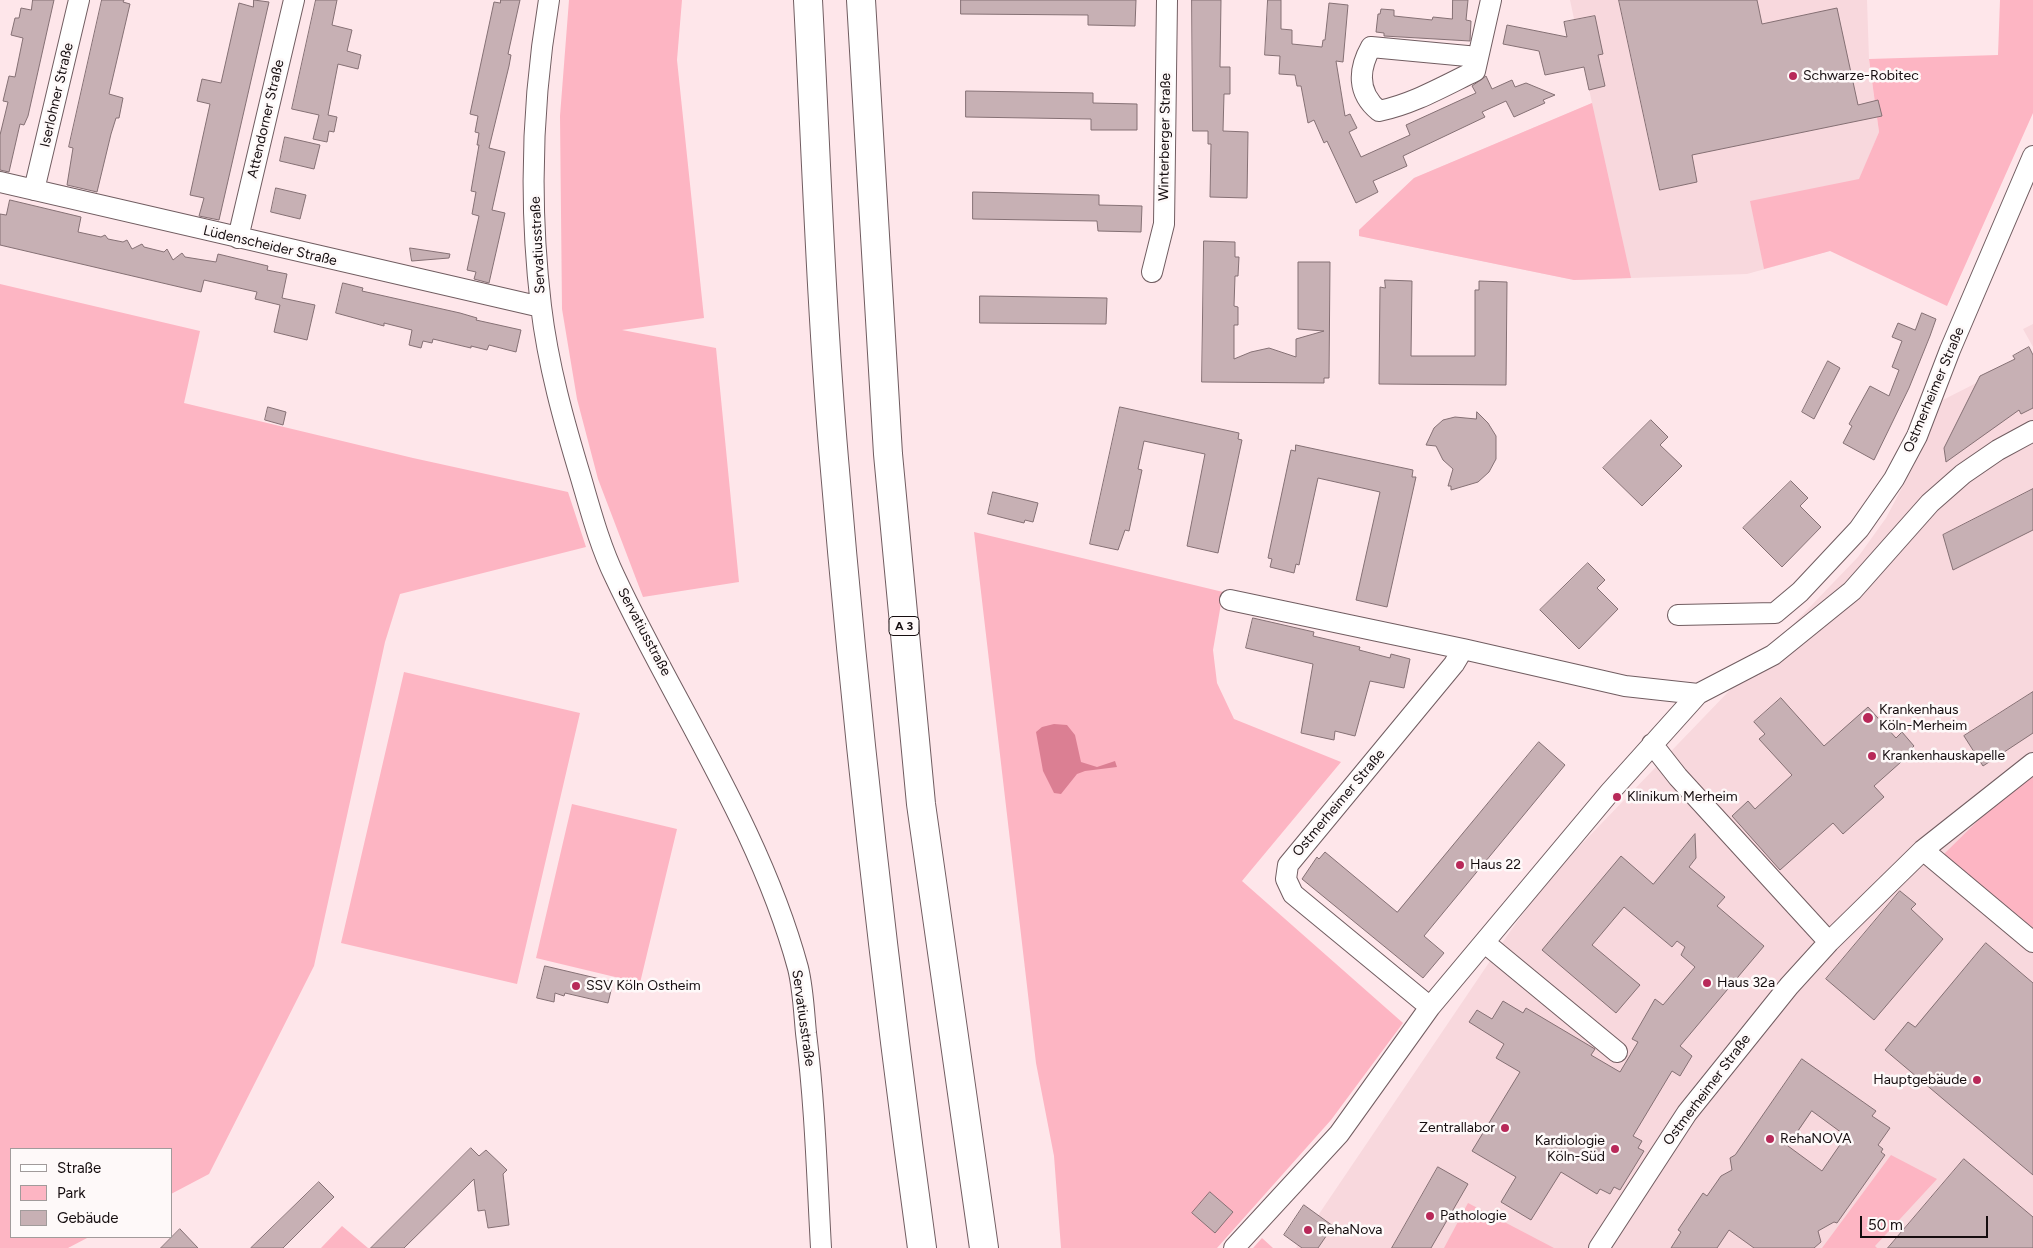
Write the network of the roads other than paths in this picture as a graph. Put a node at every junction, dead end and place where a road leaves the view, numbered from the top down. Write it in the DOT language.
graph roads {
  1 [pos="79,0"];
  2 [pos="294,0"];
  3 [pos="549,0"];
  4 [pos="808,0"];
  5 [pos="861,0"];
  6 [pos="1167,0"];
  7 [pos="1491,0"];
  8 [pos="1478,57"];
  9 [pos="2033,156"];
  10 [pos="0,182"];
  11 [pos="34,190"];
  12 [pos="238,238"];
  13 [pos="1152,272"];
  14 [pos="541,307"];
  15 [pos="2033,431"];
  16 [pos="1230,600"];
  17 [pos="1678,615"];
  18 [pos="1463,649"];
  19 [pos="1698,694"];
  20 [pos="1652,744"];
  21 [pos="2033,763"];
  22 [pos="1924,850"];
  23 [pos="1829,942"];
  24 [pos="2033,942"];
  25 [pos="1485,944"];
  26 [pos="1430,1007"];
  27 [pos="1616,1052"];
  28 [pos="821,1248"];
  29 [pos="922,1248"];
  30 [pos="984,1248"];
  31 [pos="1234,1248"];
  32 [pos="1599,1248"];
  1 -- 11 [label="street, Iserlohner Straße"];
  2 -- 12 [label="street, Attendorner Straße"];
  3 -- 14 [label="street, Servatiusstraße"];
  4 -- 29 [label="highway"];
  5 -- 30 [label="highway, A 3"];
  6 -- 13 [label="street, Winterberger Straße"];
  7 -- 8 [label="street"];
  8 -- 8 [label="street"];
  9 -- 17 [label="street, Ostmerheimer Straße"];
  10 -- 11 [label="street, Lüdenscheider Straße"];
  11 -- 12 [label="street, Lüdenscheider Straße"];
  12 -- 14 [label="street, Lüdenscheider Straße"];
  14 -- 28 [label="street, Servatiusstraße"];
  15 -- 19 [label="street"];
  16 -- 18 [label="street"];
  18 -- 19 [label="street"];
  18 -- 26 [label="street, Ostmerheimer Straße"];
  19 -- 20 [label="street"];
  20 -- 23 [label="street"];
  20 -- 25 [label="street"];
  21 -- 22 [label="street, Ostmerheimer Straße"];
  22 -- 23 [label="street, Ostmerheimer Straße"];
  22 -- 24 [label="street"];
  23 -- 32 [label="street, Ostmerheimer Straße"];
  25 -- 26 [label="street"];
  25 -- 27 [label="street"];
  26 -- 31 [label="street"];
}
